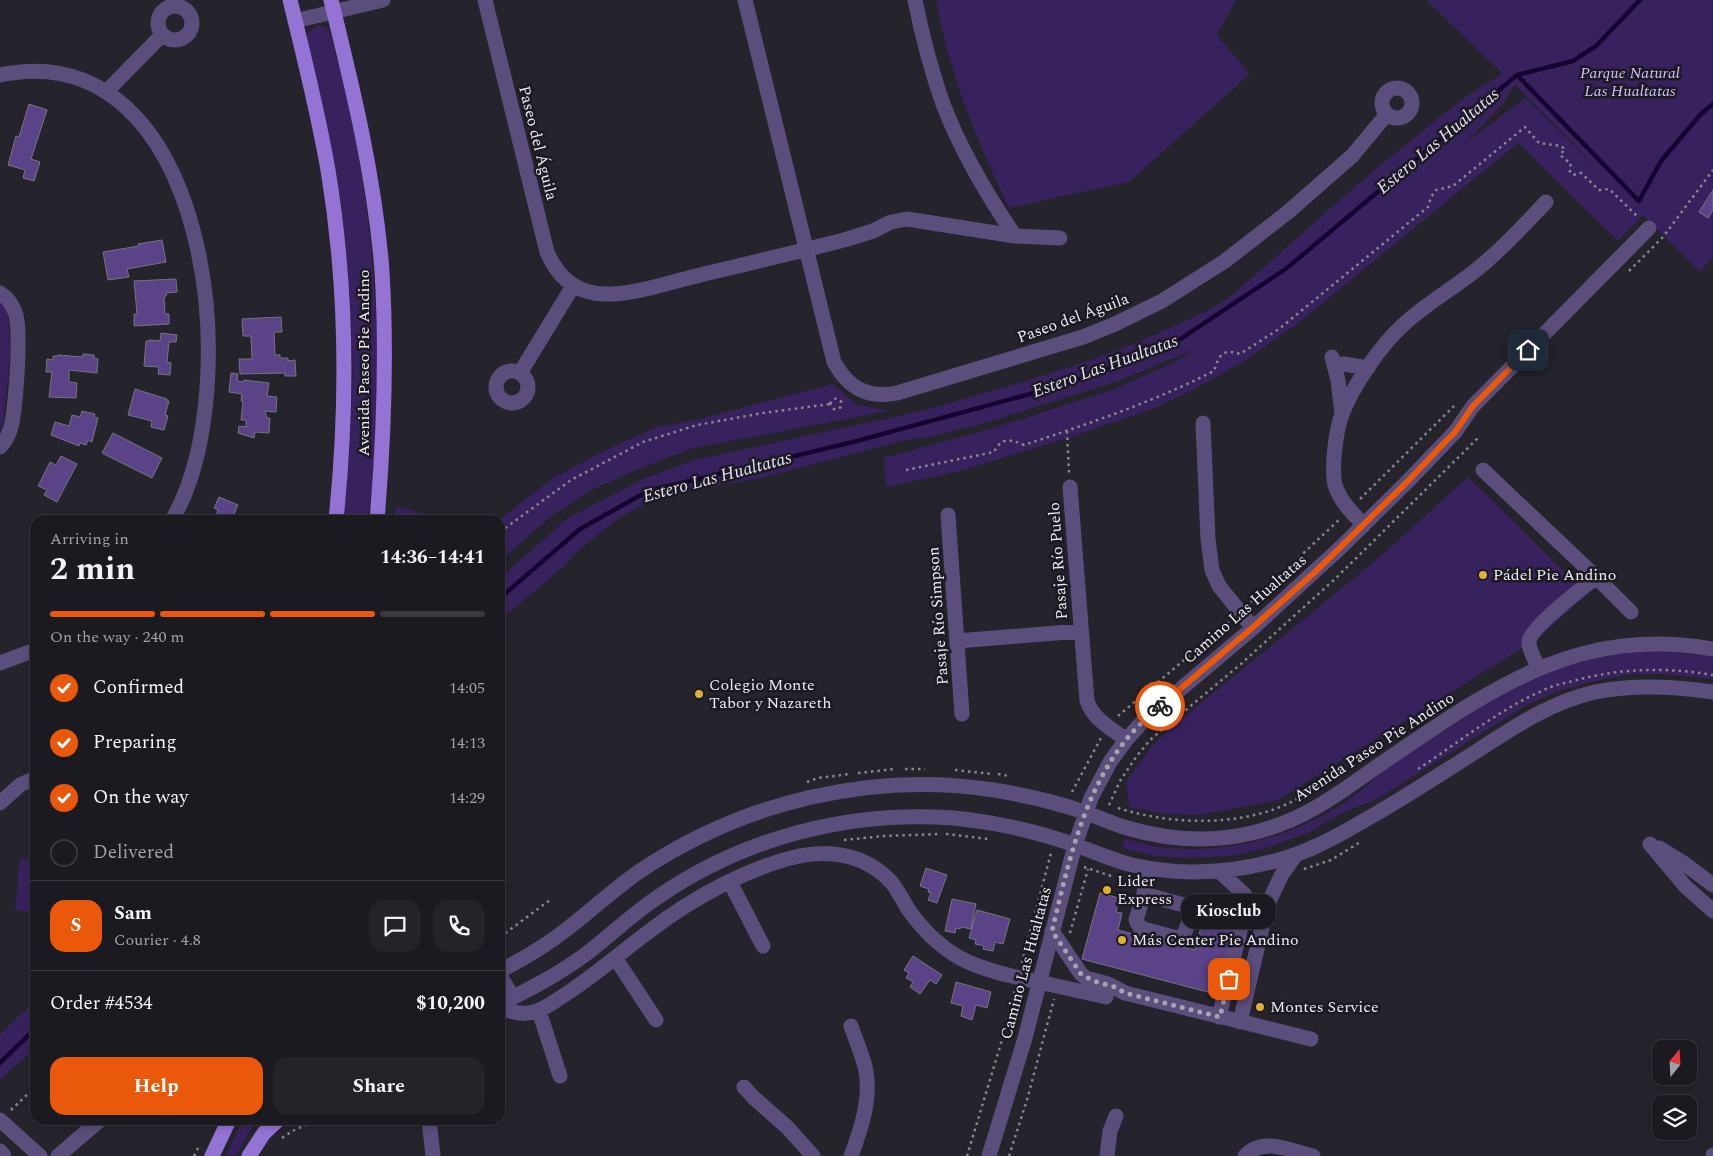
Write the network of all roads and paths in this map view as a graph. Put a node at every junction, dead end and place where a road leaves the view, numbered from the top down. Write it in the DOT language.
graph roads {
  1 [pos="290,0"];
  2 [pos="383,0"];
  3 [pos="485,0"];
  4 [pos="745,0"];
  5 [pos="916,0"];
  6 [pos="332,6"];
  7 [pos="295,21"];
  8 [pos="162,35"];
  9 [pos="0,75"];
  10 [pos="106,92"];
  11 [pos="1387,114"];
  12 [pos="1546,202"];
  13 [pos="1649,228"];
  14 [pos="1015,236"];
  15 [pos="1060,238"];
  16 [pos="806,250"];
  17 [pos="573,286"];
  18 [pos="0,293"];
  19 [pos="1368,368"];
  20 [pos="520,373"];
  21 [pos="830,404"];
  22 [pos="1342,414"];
  23 [pos="1203,423"];
  24 [pos="1067,431"];
  25 [pos="1480,436"];
  26 [pos="0,448"];
  27 [pos="906,470"];
  28 [pos="1483,470"];
  29 [pos="1070,487"];
  30 [pos="174,515"];
  31 [pos="337,515"];
  32 [pos="377,515"];
  33 [pos="948,516"];
  34 [pos="1364,525"];
  35 [pos="505,528"];
  36 [pos="1596,578"];
  37 [pos="1631,612"];
  38 [pos="1252,628"];
  39 [pos="1081,631"];
  40 [pos="957,641"];
  41 [pos="1713,650"];
  42 [pos="30,652"];
  43 [pos="0,663"];
  44 [pos="1539,668"];
  45 [pos="1713,692"];
  46 [pos="962,714"];
  47 [pos="1126,740"];
  48 [pos="30,780"];
  49 [pos="0,804"];
  50 [pos="1109,805"];
  51 [pos="1085,813"];
  52 [pos="996,840"];
  53 [pos="1075,845"];
  54 [pos="837,853"];
  55 [pos="1050,853"];
  56 [pos="1295,856"];
  57 [pos="1147,868"];
  58 [pos="1088,869"];
  59 [pos="1220,872"];
  60 [pos="730,882"];
  61 [pos="1713,886"];
  62 [pos="1144,894"];
  63 [pos="550,900"];
  64 [pos="1248,903"];
  65 [pos="1267,906"];
  66 [pos="1713,911"];
  67 [pos="1052,931"];
  68 [pos="505,933"];
  69 [pos="763,946"];
  70 [pos="1066,951"];
  71 [pos="616,959"];
  72 [pos="505,968"];
  73 [pos="1018,978"];
  74 [pos="1039,982"];
  75 [pos="505,984"];
  76 [pos="1057,986"];
  77 [pos="1110,992"];
  78 [pos="505,1000"];
  79 [pos="505,1003"];
  80 [pos="505,1004"];
  81 [pos="539,1011"];
  82 [pos="1220,1017"];
  83 [pos="656,1020"];
  84 [pos="1240,1022"];
  85 [pos="851,1026"];
  86 [pos="1311,1039"];
  87 [pos="560,1076"];
  88 [pos="744,1087"];
  89 [pos="30,1092"];
  90 [pos="4,1116"];
  91 [pos="1116,1116"];
  92 [pos="94,1125"];
  93 [pos="227,1125"];
  94 [pos="273,1125"];
  95 [pos="305,1125"];
  96 [pos="430,1125"];
  97 [pos="280,1139"];
  98 [pos="0,1151"];
  99 [pos="4,1156"];
  100 [pos="40,1156"];
  101 [pos="58,1156"];
  102 [pos="212,1156"];
  103 [pos="249,1156"];
  104 [pos="433,1156"];
  105 [pos="814,1156"];
  106 [pos="851,1156"];
  107 [pos="966,1156"];
  108 [pos="989,1156"];
  109 [pos="1009,1156"];
  110 [pos="1108,1156"];
  111 [pos="1245,1156"];
  112 [pos="1313,1156"];
  1 -- 7 [label="main road, Avenida Paseo Pie Andino"];
  2 -- 6 [label="street"];
  3 -- 17 [label="street, Paseo del Águila"];
  4 -- 16 [label="street, Paseo del Águila"];
  5 -- 14 [label="street"];
  6 -- 7 [label="street"];
  6 -- 32 [label="main road, Avenida Paseo Pie Andino"];
  7 -- 31 [label="main road, Avenida Paseo Pie Andino"];
  8 -- 10 [label="street"];
  9 -- 10 [label="street"];
  10 -- 30 [label="street"];
  11 -- 16 [label="street, Paseo del Águila"];
  12 -- 19 [label="street"];
  13 -- 24 [label="path"];
  13 -- 34 [label="street, Camino Las Hualtatas"];
  14 -- 15 [label="street, Paseo del Águila"];
  14 -- 16 [label="street, Paseo del Águila"];
  16 -- 17 [label="street, Paseo del Águila"];
  17 -- 20 [label="street"];
  18 -- 26 [label="street"];
  19 -- 22 [label="street"];
  19 -- 22 [label="street"];
  21 -- 21 [label="path"];
  21 -- 35 [label="path"];
  22 -- 34 [label="street"];
  23 -- 38 [label="street"];
  24 -- 27 [label="path"];
  24 -- 29 [label="path"];
  25 -- 50 [label="path"];
  28 -- 36 [label="street"];
  29 -- 39 [label="street, Pasaje Río Puelo"];
  33 -- 40 [label="street, Pasaje Río Simpson"];
  34 -- 38 [label="street, Camino Las Hualtatas"];
  36 -- 37 [label="street"];
  36 -- 44 [label="street"];
  38 -- 47 [label="street, Camino Las Hualtatas"];
  39 -- 40 [label="street, Pasaje Río Puelo"];
  39 -- 47 [label="street, Pasaje Río Puelo"];
  40 -- 46 [label="street, Pasaje Río Simpson"];
  41 -- 44 [label="street, Avenida Paseo Pie Andino"];
  42 -- 43 [label="street"];
  44 -- 51 [label="street, Avenida Paseo Pie Andino"];
  45 -- 56 [label="street"];
  47 -- 51 [label="street, Camino Las Hualtatas"];
  48 -- 49 [label="street"];
  51 -- 53 [label="street, Camino Las Hualtatas"];
  51 -- 72 [label="street, Avenida Paseo Pie Andino"];
  52 -- 54 [label="path"];
  53 -- 57 [label="street"];
  53 -- 67 [label="street, Camino Las Hualtatas"];
  53 -- 79 [label="street"];
  54 -- 60 [label="street"];
  54 -- 73 [label="street"];
  55 -- 73 [label="path"];
  56 -- 59 [label="street"];
  56 -- 65 [label="street"];
  57 -- 59 [label="street"];
  57 -- 62 [label="street"];
  58 -- 70 [label="path"];
  59 -- 64 [label="street"];
  60 -- 69 [label="street"];
  60 -- 71 [label="street"];
  61 -- 66 [label="street"];
  63 -- 68 [label="path"];
  64 -- 65 [label="street"];
  64 -- 82 [label="street"];
  65 -- 84 [label="street"];
  67 -- 70 [label="street"];
  67 -- 74 [label="street, Camino Las Hualtatas"];
  70 -- 77 [label="street"];
  71 -- 81 [label="street"];
  71 -- 83 [label="street"];
  73 -- 74 [label="street"];
  73 -- 107 [label="path"];
  74 -- 76 [label="street"];
  74 -- 108 [label="street, Camino Las Hualtatas"];
  75 -- 78 [label="street"];
  76 -- 77 [label="street"];
  76 -- 109 [label="path"];
  77 -- 82 [label="street"];
  80 -- 81 [label="street"];
  81 -- 87 [label="street"];
  82 -- 84 [label="street"];
  84 -- 86 [label="street"];
  85 -- 106 [label="street"];
  88 -- 105 [label="street"];
  89 -- 90 [label="path"];
  90 -- 100 [label="street"];
  91 -- 110 [label="street"];
  92 -- 101 [label="street"];
  93 -- 102 [label="main road"];
  94 -- 103 [label="main road"];
  95 -- 97 [label="path"];
  96 -- 104 [label="street"];
  98 -- 99 [label="street"];
  111 -- 112 [label="street"];
}
